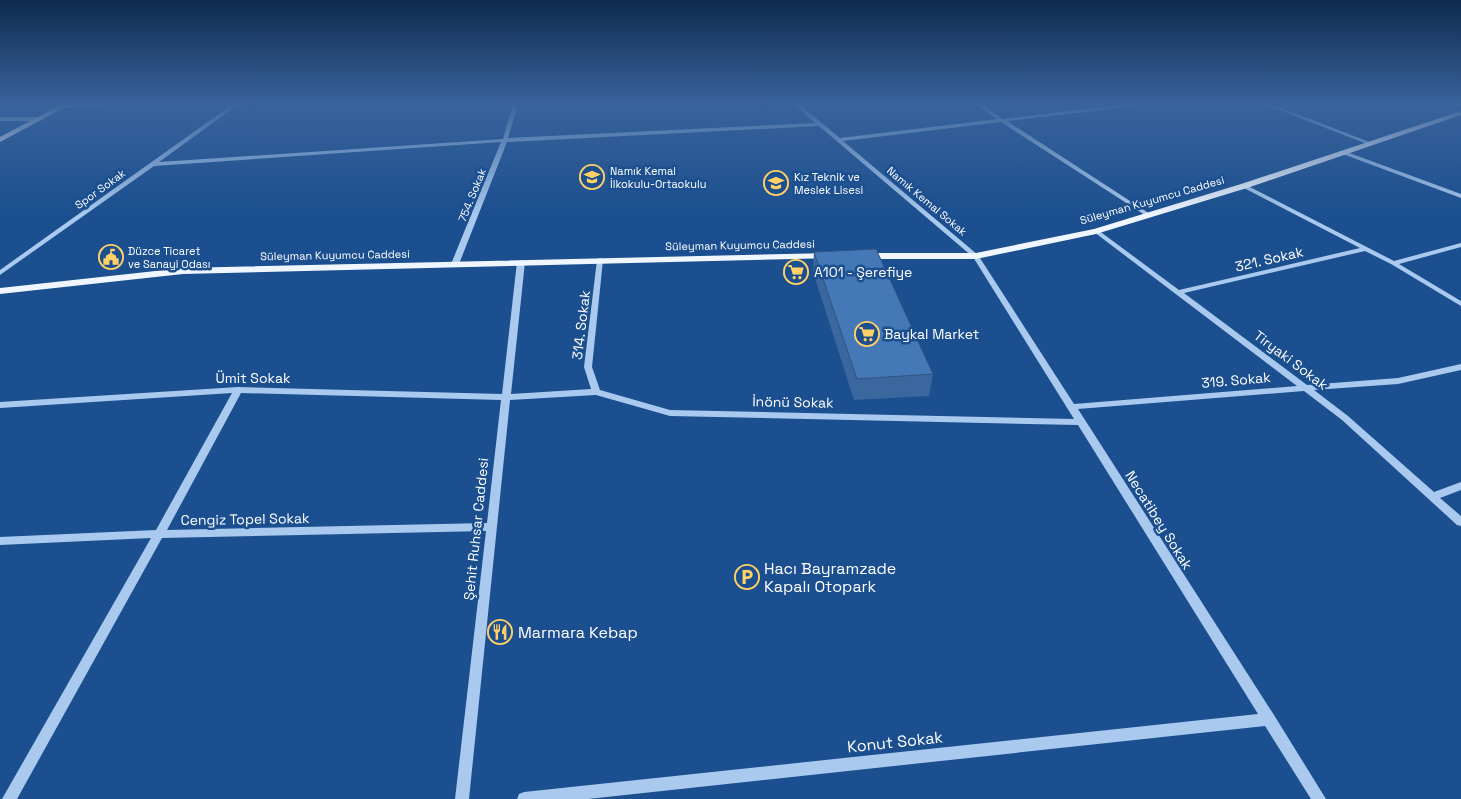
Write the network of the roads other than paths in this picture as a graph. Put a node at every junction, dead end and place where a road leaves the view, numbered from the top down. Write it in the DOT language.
graph roads {
  1 [pos="184,141"];
  2 [pos="485,141"];
  3 [pos="503,141"];
  4 [pos="840,141"];
  5 [pos="1035,141"];
  6 [pos="1365,141"];
  7 [pos="1374,141"];
  8 [pos="1369,143"];
  9 [pos="1342,152"];
  10 [pos="152,164"];
  11 [pos="1244,186"];
  12 [pos="1461,196"];
  13 [pos="1148,215"];
  14 [pos="1096,231"];
  15 [pos="1461,245"];
  16 [pos="1366,249"];
  17 [pos="838,256"];
  18 [pos="857,256"];
  19 [pos="976,256"];
  20 [pos="600,260"];
  21 [pos="521,262"];
  22 [pos="1393,263"];
  23 [pos="455,264"];
  24 [pos="0,273"];
  25 [pos="0,291"];
  26 [pos="1178,292"];
  27 [pos="1461,304"];
  28 [pos="1461,367"];
  29 [pos="1306,388"];
  30 [pos="238,390"];
  31 [pos="596,392"];
  32 [pos="506,397"];
  33 [pos="0,405"];
  34 [pos="1072,407"];
  35 [pos="1082,422"];
  36 [pos="1461,486"];
  37 [pos="1434,496"];
  38 [pos="1461,522"];
  39 [pos="492,527"];
  40 [pos="159,534"];
  41 [pos="0,541"];
  42 [pos="1269,719"];
  43 [pos="9,799"];
  44 [pos="462,799"];
  45 [pos="524,799"];
  46 [pos="1320,799"];
  1 -- 10 [label="street, Spor Sokak"];
  2 -- 10 [label="street"];
  3 -- 23 [label="street, 754. Sokak"];
  4 -- 19 [label="street, Namık Kemal Sokak"];
  5 -- 13 [label="street"];
  6 -- 8 [label="street"];
  7 -- 8 [label="main road, Süleyman Kuyumcu Caddesi"];
  8 -- 9 [label="main road, Süleyman Kuyumcu Caddesi"];
  9 -- 11 [label="main road, Süleyman Kuyumcu Caddesi"];
  9 -- 12 [label="street"];
  10 -- 24 [label="street, Spor Sokak"];
  11 -- 13 [label="main road, Süleyman Kuyumcu Caddesi"];
  11 -- 16 [label="street"];
  13 -- 14 [label="main road, Süleyman Kuyumcu Caddesi"];
  14 -- 19 [label="main road, Süleyman Kuyumcu Caddesi"];
  14 -- 26 [label="street, Tiryaki Sokak"];
  15 -- 22 [label="street"];
  16 -- 22 [label="street"];
  16 -- 26 [label="street, 321. Sokak"];
  17 -- 20 [label="main road, Süleyman Kuyumcu Caddesi"];
  18 -- 19 [label="main road, Süleyman Kuyumcu Caddesi"];
  19 -- 34 [label="street, Necatibey Sokak"];
  20 -- 21 [label="main road, Süleyman Kuyumcu Caddesi"];
  20 -- 31 [label="street, 314. Sokak"];
  21 -- 23 [label="main road, Süleyman Kuyumcu Caddesi"];
  21 -- 32 [label="street, Şehit Ruhsar Caddesi"];
  22 -- 27 [label="street"];
  23 -- 25 [label="main road, Süleyman Kuyumcu Caddesi"];
  26 -- 29 [label="street, Tiryaki Sokak"];
  28 -- 29 [label="street, 319. Sokak"];
  29 -- 34 [label="street, 319. Sokak"];
  29 -- 37 [label="street, Tiryaki Sokak"];
  30 -- 32 [label="street, Ümit Sokak"];
  30 -- 33 [label="street, Ümit Sokak"];
  30 -- 40 [label="street"];
  31 -- 32 [label="street, İnönü Sokak"];
  31 -- 35 [label="street, İnönü Sokak"];
  32 -- 39 [label="street, Şehit Ruhsar Caddesi"];
  34 -- 35 [label="street, Necatibey Sokak"];
  35 -- 42 [label="street, Necatibey Sokak"];
  36 -- 37 [label="street"];
  37 -- 38 [label="street, Tiryaki Sokak"];
  39 -- 40 [label="street, Cengiz Topel Sokak"];
  39 -- 44 [label="street, Şehit Ruhsar Caddesi"];
  40 -- 41 [label="street, Cengiz Topel Sokak"];
  40 -- 43 [label="street"];
  42 -- 45 [label="street, Konut Sokak"];
  42 -- 46 [label="street, Necatibey Sokak"];
}
